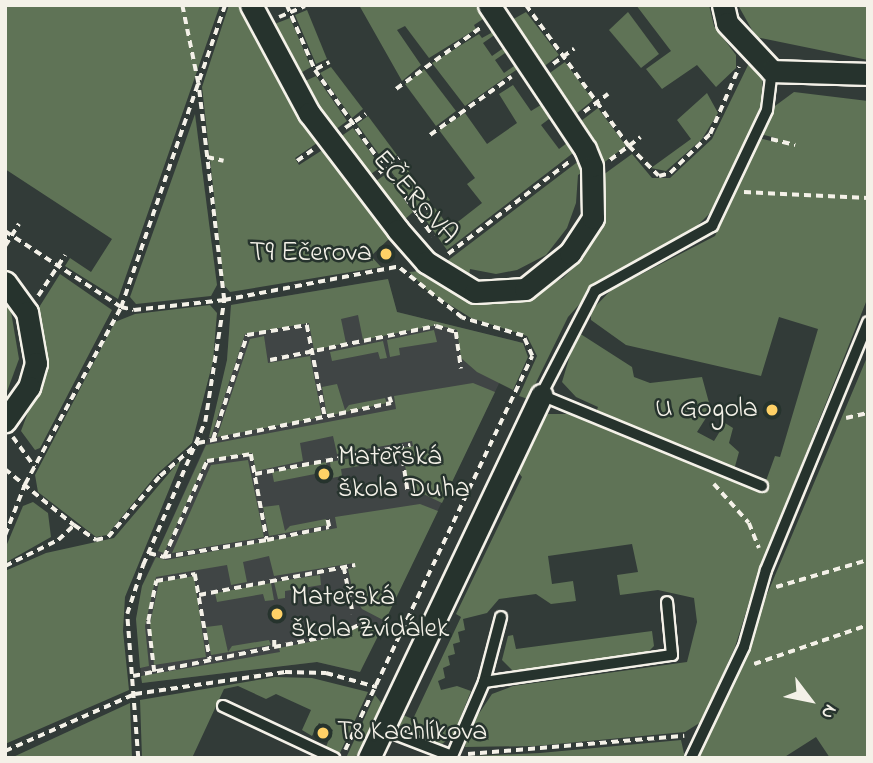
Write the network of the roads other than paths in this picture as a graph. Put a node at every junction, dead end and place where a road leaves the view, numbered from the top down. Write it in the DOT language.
graph roads {
  1 [pos="251,5"];
  2 [pos="723,5"];
  3 [pos="494,13"];
  4 [pos="772,71"];
  5 [pos="868,74"];
  6 [pos="5,282"];
  7 [pos="868,321"];
  8 [pos="541,395"];
  9 [pos="5,421"];
  10 [pos="762,486"];
  11 [pos="667,602"];
  12 [pos="501,617"];
  13 [pos="484,682"];
  14 [pos="223,706"];
  15 [pos="382,729"];
  16 [pos="334,758"];
  17 [pos="369,758"];
  18 [pos="691,758"];
  1 -- 3 [label="street, EČEROVA"];
  2 -- 4 [label="street"];
  4 -- 5 [label="street"];
  4 -- 8 [label="lane"];
  6 -- 9 [label="street"];
  7 -- 18 [label="lane"];
  8 -- 10 [label="lane"];
  8 -- 15 [label="street"];
  11 -- 13 [label="lane"];
  12 -- 13 [label="lane"];
  13 -- 15 [label="lane"];
  14 -- 16 [label="lane"];
  15 -- 17 [label="street"];
}
